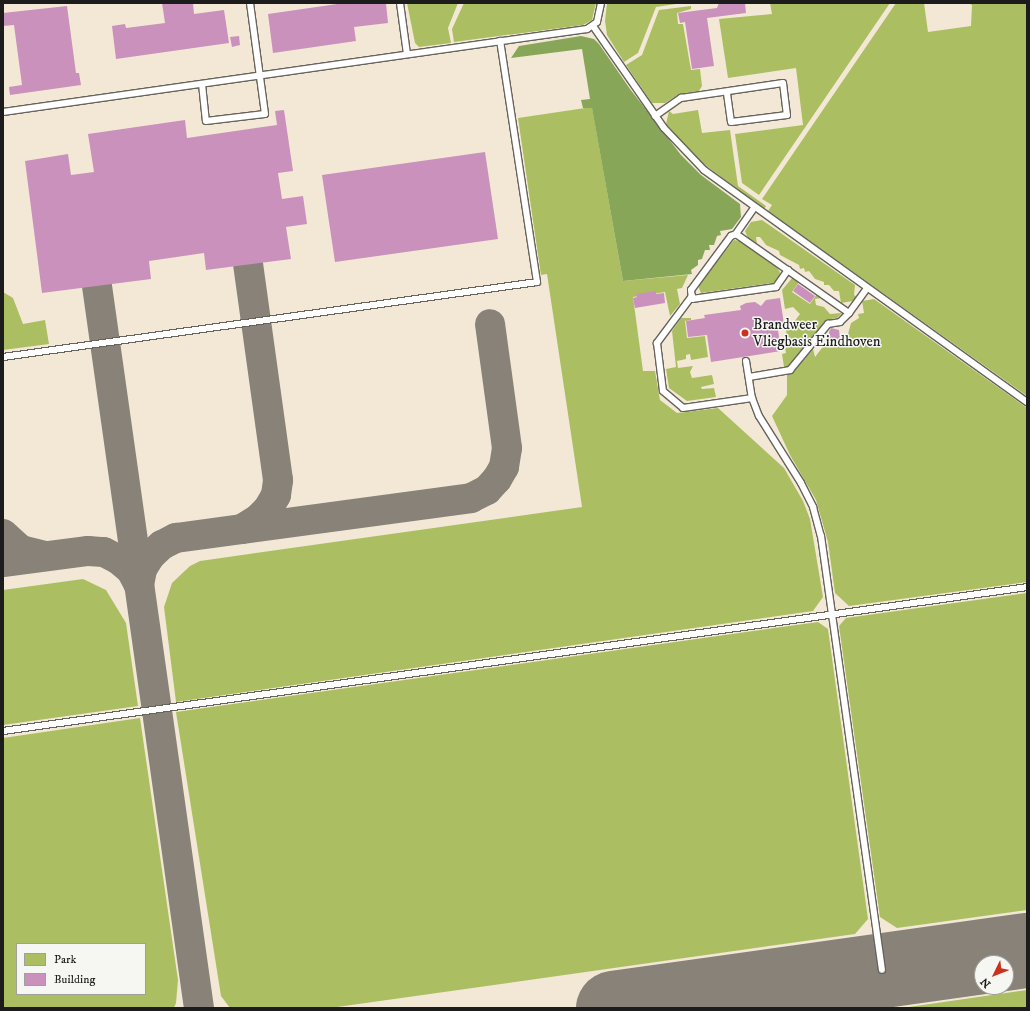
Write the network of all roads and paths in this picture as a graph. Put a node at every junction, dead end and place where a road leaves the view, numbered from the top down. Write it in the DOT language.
graph roads {
  1 [pos="250,3"];
  2 [pos="400,3"];
  3 [pos="601,3"];
  4 [pos="593,26"];
  5 [pos="500,41"];
  6 [pos="407,54"];
  7 [pos="260,75"];
  8 [pos="202,84"];
  9 [pos="727,92"];
  10 [pos="3,112"];
  11 [pos="655,116"];
  12 [pos="754,208"];
  13 [pos="736,234"];
  14 [pos="788,270"];
  15 [pos="867,288"];
  16 [pos="692,296"];
  17 [pos="849,314"];
  18 [pos="3,357"];
  19 [pos="746,361"];
  20 [pos="749,378"];
  21 [pos="752,398"];
  22 [pos="1027,402"];
  23 [pos="1027,587"];
  24 [pos="832,614"];
  25 [pos="3,731"];
  26 [pos="882,970"];
  1 -- 7 [label="lane"];
  2 -- 6 [label="lane"];
  3 -- 4 [label="lane"];
  4 -- 5 [label="lane"];
  4 -- 11 [label="lane"];
  5 -- 6 [label="lane"];
  5 -- 18 [label="lane"];
  6 -- 7 [label="lane"];
  7 -- 8 [label="lane"];
  7 -- 8 [label="lane"];
  8 -- 10 [label="lane"];
  9 -- 9 [label="lane"];
  9 -- 11 [label="lane"];
  11 -- 12 [label="lane"];
  12 -- 13 [label="lane"];
  12 -- 15 [label="lane"];
  13 -- 14 [label="lane"];
  13 -- 16 [label="lane"];
  14 -- 16 [label="lane"];
  14 -- 17 [label="lane"];
  15 -- 17 [label="lane"];
  15 -- 22 [label="lane"];
  16 -- 21 [label="lane"];
  17 -- 20 [label="lane"];
  19 -- 20 [label="lane"];
  20 -- 21 [label="lane"];
  21 -- 24 [label="lane"];
  23 -- 24 [label="lane"];
  24 -- 25 [label="lane"];
  24 -- 26 [label="lane"];
}
